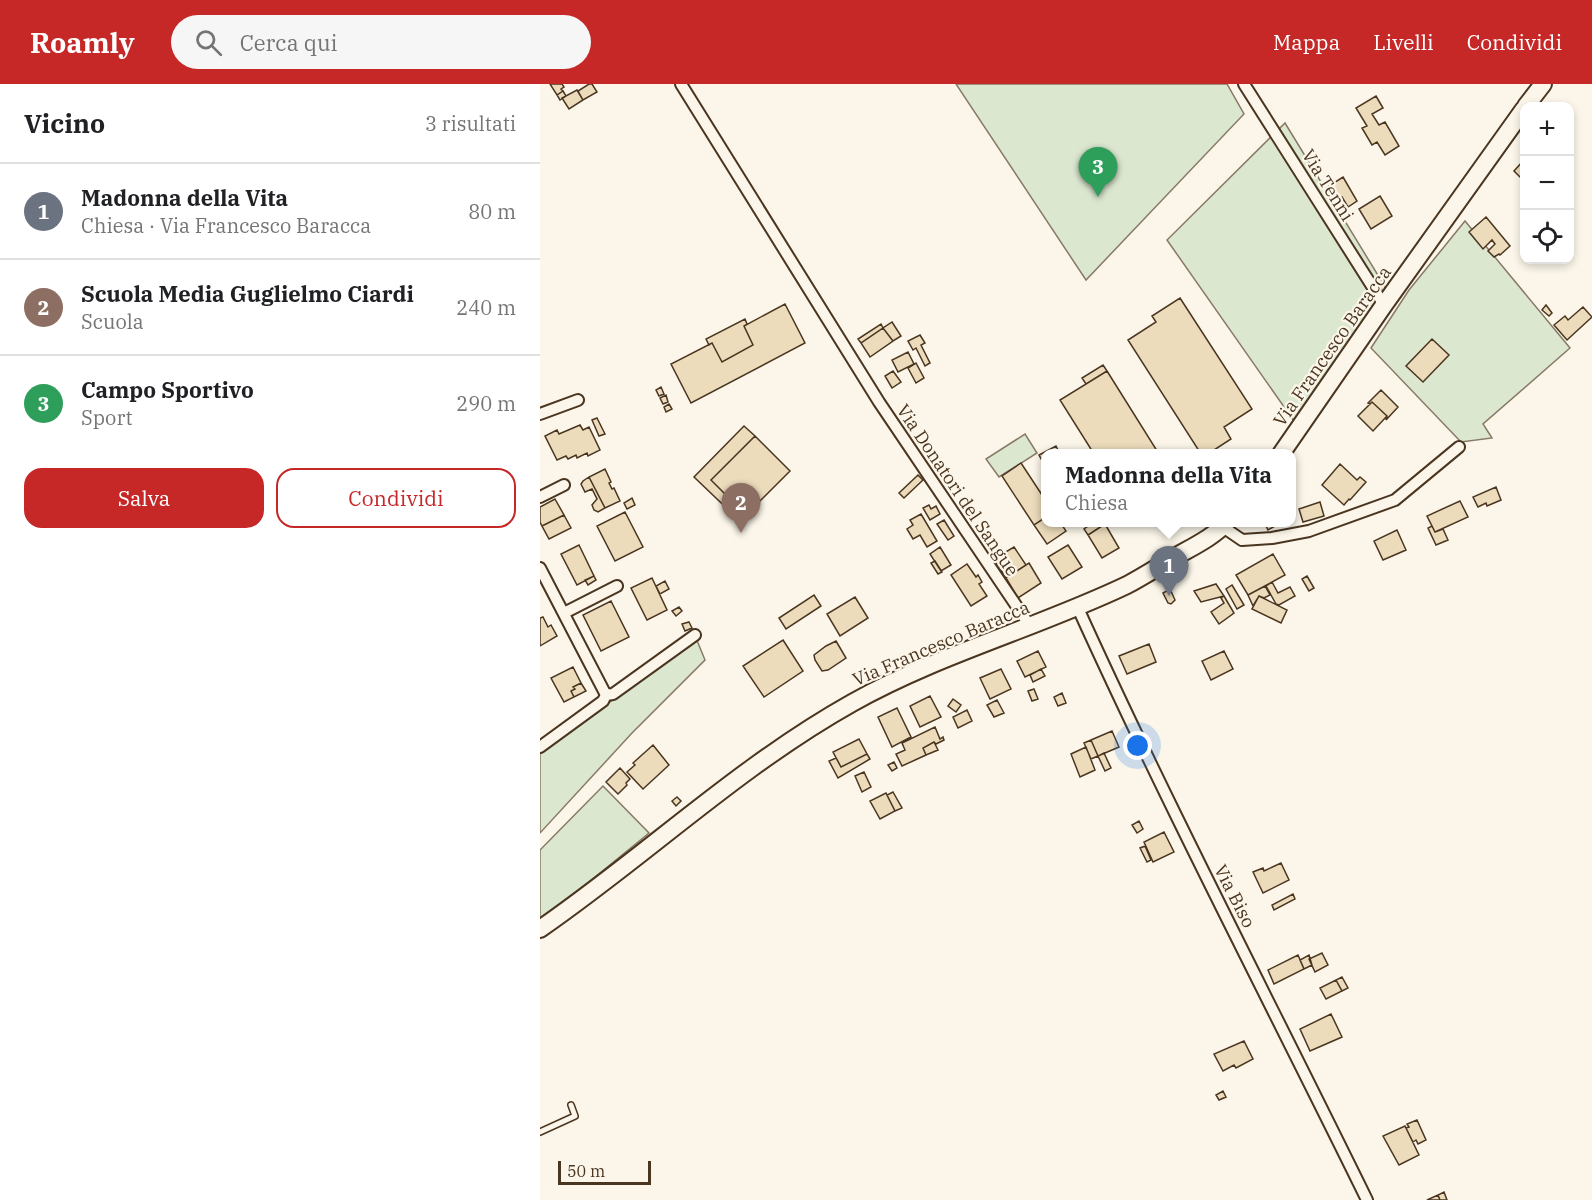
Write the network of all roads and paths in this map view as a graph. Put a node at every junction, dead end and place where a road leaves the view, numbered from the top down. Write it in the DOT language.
graph roads {
  1 [pos="681,84"];
  2 [pos="1244,84"];
  3 [pos="1543,84"];
  4 [pos="1530,102"];
  5 [pos="1520,115"];
  6 [pos="1384,305"];
  7 [pos="578,400"];
  8 [pos="540,414"];
  9 [pos="1459,447"];
  10 [pos="1284,449"];
  11 [pos="564,485"];
  12 [pos="540,497"];
  13 [pos="1222,527"];
  14 [pos="1227,527"];
  15 [pos="540,568"];
  16 [pos="617,586"];
  17 [pos="1077,606"];
  18 [pos="564,613"];
  19 [pos="1030,626"];
  20 [pos="695,635"];
  21 [pos="606,695"];
  22 [pos="540,747"];
  23 [pos="540,929"];
  24 [pos="571,1105"];
  25 [pos="540,1132"];
  26 [pos="1367,1200"];
  1 -- 19 [label="street, Via Donatori del Sangue"];
  2 -- 6 [label="street, Via Tenni"];
  3 -- 4 [label="street, Via Francesco Baracca"];
  5 -- 6 [label="street, Via Francesco Baracca"];
  6 -- 10 [label="street, Via Francesco Baracca"];
  7 -- 8 [label="street"];
  9 -- 14 [label="street"];
  11 -- 12 [label="street"];
  13 -- 17 [label="street, Via Francesco Baracca"];
  15 -- 18 [label="street"];
  16 -- 18 [label="street"];
  17 -- 19 [label="street, Via Francesco Baracca"];
  17 -- 26 [label="street, Via Biso"];
  18 -- 21 [label="street"];
  19 -- 23 [label="street, Via Francesco Baracca"];
  20 -- 21 [label="street"];
  21 -- 22 [label="street"];
  24 -- 25 [label="lane"];
}
